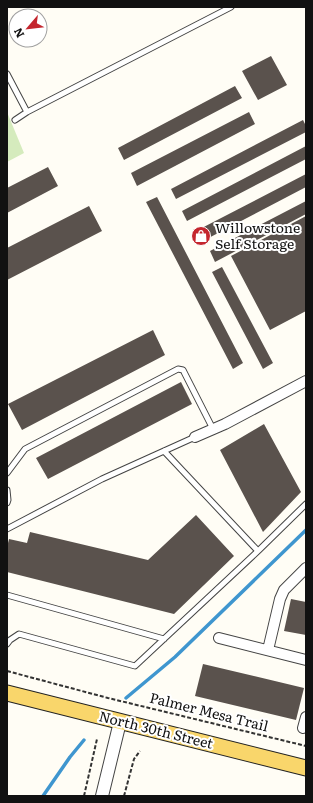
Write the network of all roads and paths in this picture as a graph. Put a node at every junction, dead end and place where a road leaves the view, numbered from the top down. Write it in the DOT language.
graph roads {
  1 [pos="231,7"];
  2 [pos="7,74"];
  3 [pos="27,112"];
  4 [pos="15,120"];
  5 [pos="306,381"];
  6 [pos="213,429"];
  7 [pos="195,437"];
  8 [pos="164,450"];
  9 [pos="7,473"];
  10 [pos="7,490"];
  11 [pos="7,503"];
  12 [pos="306,504"];
  13 [pos="7,529"];
  14 [pos="258,551"];
  15 [pos="306,568"];
  16 [pos="7,595"];
  17 [pos="219,638"];
  18 [pos="164,639"];
  19 [pos="7,644"];
  20 [pos="268,650"];
  21 [pos="306,660"];
  22 [pos="7,672"];
  23 [pos="7,693"];
  24 [pos="306,717"];
  25 [pos="120,722"];
  26 [pos="303,728"];
  27 [pos="97,740"];
  28 [pos="306,746"];
  29 [pos="140,751"];
  30 [pos="306,768"];
  31 [pos="84,796"];
  32 [pos="102,796"];
  33 [pos="124,796"];
  1 -- 3 [label="lane"];
  2 -- 3 [label="lane"];
  3 -- 4 [label="lane"];
  5 -- 6 [label="street"];
  6 -- 7 [label="street"];
  6 -- 9 [label="lane"];
  7 -- 8 [label="lane"];
  8 -- 13 [label="lane"];
  8 -- 14 [label="lane"];
  10 -- 11 [label="lane"];
  12 -- 14 [label="lane"];
  14 -- 18 [label="lane"];
  15 -- 20 [label="street"];
  16 -- 18 [label="lane"];
  17 -- 20 [label="street"];
  18 -- 19 [label="lane"];
  20 -- 21 [label="street"];
  22 -- 28 [label="path, Palmer Mesa Trail"];
  23 -- 25 [label="main road, North 30th Street"];
  24 -- 26 [label="street"];
  25 -- 30 [label="main road, North 30th Street"];
  25 -- 32 [label="street"];
  27 -- 31 [label="path"];
  29 -- 33 [label="path"];
}
